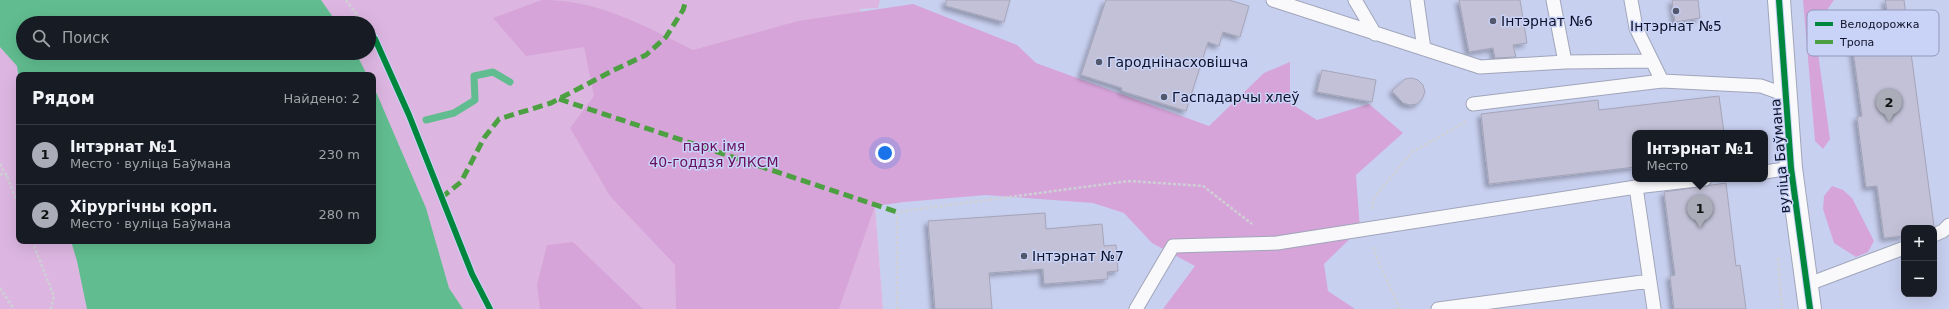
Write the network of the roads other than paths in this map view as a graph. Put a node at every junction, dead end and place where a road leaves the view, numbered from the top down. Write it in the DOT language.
graph roads {
  1 [pos="1273,0"];
  2 [pos="1355,0"];
  3 [pos="1418,0"];
  4 [pos="1553,0"];
  5 [pos="1631,0"];
  6 [pos="1779,0"];
  7 [pos="1376,34"];
  8 [pos="1424,49"];
  9 [pos="1650,60"];
  10 [pos="1565,62"];
  11 [pos="1662,81"];
  12 [pos="1786,95"];
  13 [pos="1473,104"];
  14 [pos="1791,168"];
  15 [pos="1768,172"];
  16 [pos="1679,182"];
  17 [pos="1636,187"];
  18 [pos="1949,224"];
  19 [pos="1937,234"];
  20 [pos="1901,249"];
  21 [pos="1650,281"];
  22 [pos="1806,285"];
  23 [pos="1136,309"];
  24 [pos="1438,309"];
  25 [pos="1654,309"];
  26 [pos="1810,309"];
  1 -- 7 [label="lane"];
  2 -- 7 [label="lane"];
  3 -- 8 [label="lane"];
  4 -- 10 [label="lane"];
  5 -- 9 [label="lane"];
  6 -- 12 [label="street, вуліца Баўмана"];
  7 -- 8 [label="lane"];
  8 -- 10 [label="lane"];
  9 -- 10 [label="lane"];
  9 -- 11 [label="lane"];
  11 -- 12 [label="lane"];
  11 -- 13 [label="lane"];
  12 -- 14 [label="street, вуліца Баўмана"];
  14 -- 15 [label="lane"];
  14 -- 22 [label="street, вуліца Баўмана"];
  16 -- 17 [label="lane"];
  17 -- 21 [label="lane"];
  17 -- 23 [label="lane"];
  18 -- 19 [label="lane"];
  20 -- 22 [label="lane"];
  21 -- 24 [label="lane"];
  21 -- 25 [label="lane"];
  22 -- 26 [label="street, вуліца Баўмана"];
}
